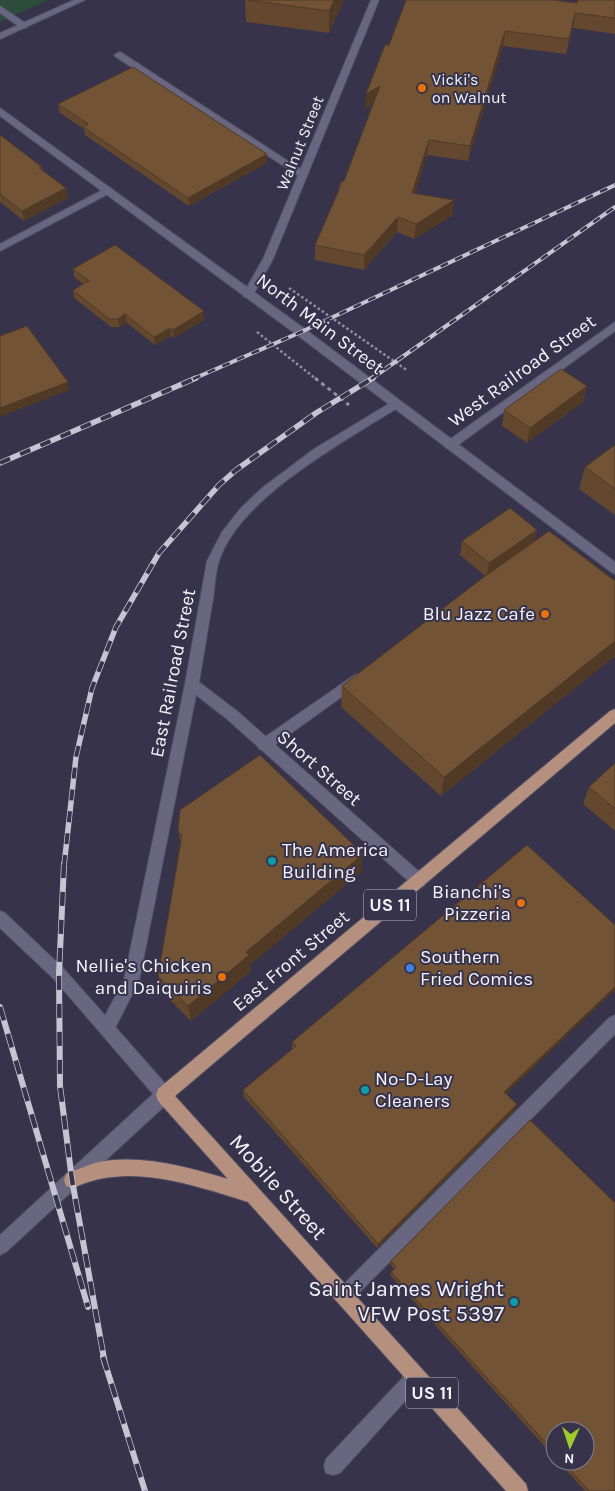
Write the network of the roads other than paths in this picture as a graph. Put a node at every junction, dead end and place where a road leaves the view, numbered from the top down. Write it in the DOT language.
graph roads {
  1 [pos="81,0"];
  2 [pos="374,0"];
  3 [pos="0,9"];
  4 [pos="24,26"];
  5 [pos="0,36"];
  6 [pos="119,54"];
  7 [pos="0,111"];
  8 [pos="303,174"];
  9 [pos="108,190"];
  10 [pos="0,248"];
  11 [pos="248,294"];
  12 [pos="615,326"];
  13 [pos="395,404"];
  14 [pos="450,445"];
  15 [pos="615,569"];
  16 [pos="363,674"];
  17 [pos="192,684"];
  18 [pos="615,715"];
  19 [pos="264,745"];
  20 [pos="419,881"];
  21 [pos="0,918"];
  22 [pos="615,1023"];
  23 [pos="107,1027"];
  24 [pos="164,1095"];
  25 [pos="72,1180"];
  26 [pos="252,1194"];
  27 [pos="0,1246"];
  28 [pos="344,1296"];
  29 [pos="416,1376"];
  30 [pos="333,1466"];
  31 [pos="519,1491"];
  1 -- 4 [label="street"];
  2 -- 8 [label="street, Walnut Street"];
  3 -- 4 [label="street"];
  4 -- 5 [label="street"];
  6 -- 8 [label="street"];
  7 -- 9 [label="street, North Main Street"];
  8 -- 11 [label="street, Walnut Street"];
  9 -- 10 [label="street"];
  9 -- 11 [label="street, North Main Street"];
  11 -- 13 [label="street, North Main Street"];
  12 -- 14 [label="street, West Railroad Street"];
  13 -- 14 [label="street, North Main Street"];
  13 -- 17 [label="street, East Railroad Street"];
  14 -- 15 [label="street, North Main Street"];
  16 -- 19 [label="street"];
  17 -- 19 [label="street, Short Street"];
  17 -- 23 [label="street, East Railroad Street"];
  18 -- 20 [label="main road, East Front Street / US 11"];
  19 -- 20 [label="street, Short Street"];
  20 -- 24 [label="main road, East Front Street / US 11"];
  21 -- 23 [label="street, Mobile Street"];
  22 -- 28 [label="street"];
  23 -- 24 [label="street, Mobile Street"];
  24 -- 25 [label="street, East Front Street"];
  24 -- 26 [label="main road, Mobile Street / US 11"];
  25 -- 26 [label="main road"];
  25 -- 27 [label="street, East Front Street"];
  26 -- 28 [label="main road, Mobile Street / US 11"];
  28 -- 29 [label="main road, Mobile Street / US 11"];
  29 -- 30 [label="street"];
  29 -- 31 [label="main road, Mobile Street / US 11"];
}
